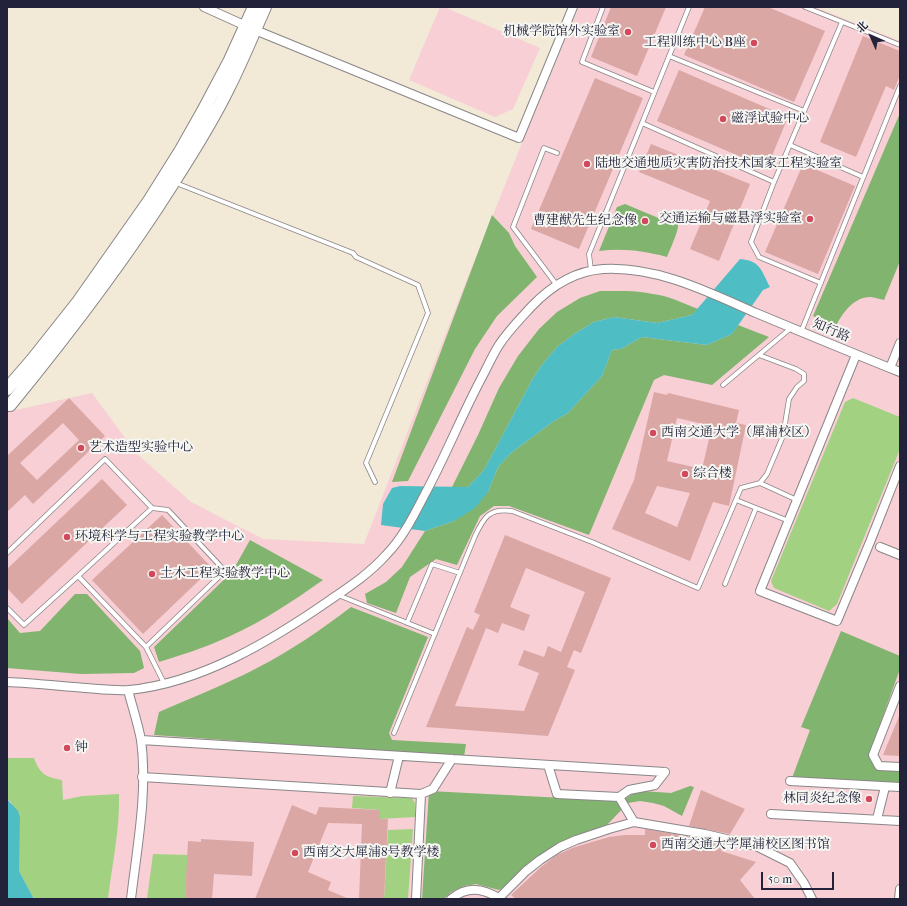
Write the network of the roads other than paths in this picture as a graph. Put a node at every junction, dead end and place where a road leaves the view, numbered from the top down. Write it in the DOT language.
graph roads {
  1 [pos="204,7"];
  2 [pos="254,7"];
  3 [pos="265,7"];
  4 [pos="573,7"];
  5 [pos="603,7"];
  6 [pos="689,7"];
  7 [pos="805,7"];
  8 [pos="842,22"];
  9 [pos="250,28"];
  10 [pos="900,45"];
  11 [pos="669,56"];
  12 [pos="900,86"];
  13 [pos="654,92"];
  14 [pos="804,111"];
  15 [pos="642,123"];
  16 [pos="790,145"];
  17 [pos="557,153"];
  18 [pos="863,177"];
  19 [pos="174,182"];
  20 [pos="774,182"];
  21 [pos="591,270"];
  22 [pos="821,283"];
  23 [pos="556,284"];
  24 [pos="791,327"];
  25 [pos="801,332"];
  26 [pos="900,343"];
  27 [pos="758,355"];
  28 [pos="856,355"];
  29 [pos="890,368"];
  30 [pos="900,372"];
  31 [pos="723,385"];
  32 [pos="7,389"];
  33 [pos="8,405"];
  34 [pos="900,466"];
  35 [pos="375,482"];
  36 [pos="760,483"];
  37 [pos="736,500"];
  38 [pos="797,500"];
  39 [pos="152,508"];
  40 [pos="756,508"];
  41 [pos="789,521"];
  42 [pos="880,546"];
  43 [pos="7,553"];
  44 [pos="900,555"];
  45 [pos="460,573"];
  46 [pos="78,576"];
  47 [pos="725,584"];
  48 [pos="337,595"];
  49 [pos="7,608"];
  50 [pos="407,623"];
  51 [pos="435,634"];
  52 [pos="146,647"];
  53 [pos="7,682"];
  54 [pos="164,684"];
  55 [pos="900,686"];
  56 [pos="128,690"];
  57 [pos="394,733"];
  58 [pos="140,740"];
  59 [pos="399,756"];
  60 [pos="452,759"];
  61 [pos="548,765"];
  62 [pos="900,767"];
  63 [pos="142,777"];
  64 [pos="790,780"];
  65 [pos="885,786"];
  66 [pos="900,788"];
  67 [pos="390,793"];
  68 [pos="421,794"];
  69 [pos="619,797"];
  70 [pos="771,814"];
  71 [pos="877,819"];
  72 [pos="900,821"];
  73 [pos="634,822"];
  74 [pos="900,889"];
  75 [pos="131,899"];
  76 [pos="416,899"];
  77 [pos="451,899"];
  78 [pos="812,899"];
  79 [pos="899,899"];
  1 -- 9 [label="street"];
  2 -- 9 [label="street"];
  3 -- 9 [label="street"];
  4 -- 9 [label="street"];
  5 -- 13 [label="lane"];
  6 -- 11 [label="lane"];
  7 -- 8 [label="lane"];
  8 -- 10 [label="lane"];
  8 -- 14 [label="lane"];
  9 -- 19 [label="street"];
  9 -- 32 [label="street"];
  11 -- 13 [label="lane"];
  11 -- 14 [label="lane"];
  12 -- 18 [label="lane"];
  13 -- 15 [label="lane"];
  14 -- 16 [label="lane"];
  15 -- 20 [label="lane"];
  15 -- 21 [label="lane"];
  16 -- 18 [label="lane"];
  16 -- 20 [label="lane"];
  17 -- 23 [label="lane"];
  18 -- 22 [label="lane"];
  19 -- 33 [label="street"];
  19 -- 35 [label="lane"];
  20 -- 22 [label="lane"];
  21 -- 23 [label="street, 知行路"];
  21 -- 24 [label="street, 知行路"];
  22 -- 25 [label="lane"];
  23 -- 48 [label="street, 知行路"];
  24 -- 25 [label="street, 知行路"];
  24 -- 27 [label="lane"];
  25 -- 28 [label="street, 知行路"];
  26 -- 29 [label="street"];
  27 -- 31 [label="lane"];
  27 -- 36 [label="lane"];
  28 -- 29 [label="street, 知行路"];
  28 -- 38 [label="street"];
  29 -- 30 [label="street, 知行路"];
  34 -- 41 [label="street"];
  36 -- 37 [label="lane"];
  36 -- 38 [label="lane"];
  37 -- 40 [label="lane"];
  37 -- 45 [label="lane"];
  38 -- 41 [label="street"];
  39 -- 43 [label="lane"];
  39 -- 46 [label="lane"];
  39 -- 52 [label="lane"];
  40 -- 41 [label="lane"];
  40 -- 47 [label="lane"];
  42 -- 44 [label="street"];
  45 -- 50 [label="lane"];
  45 -- 51 [label="lane"];
  46 -- 49 [label="lane"];
  46 -- 52 [label="lane"];
  48 -- 50 [label="lane"];
  48 -- 54 [label="street, 知行路"];
  50 -- 51 [label="lane"];
  51 -- 57 [label="lane"];
  52 -- 54 [label="lane"];
  53 -- 56 [label="street, 知行路"];
  54 -- 56 [label="street, 知行路"];
  55 -- 62 [label="street"];
  56 -- 58 [label="street"];
  58 -- 59 [label="street"];
  58 -- 63 [label="street"];
  59 -- 60 [label="street"];
  59 -- 67 [label="street"];
  60 -- 61 [label="street"];
  60 -- 68 [label="street"];
  61 -- 69 [label="street"];
  61 -- 69 [label="street"];
  63 -- 67 [label="street"];
  63 -- 75 [label="street"];
  64 -- 65 [label="street"];
  65 -- 66 [label="street"];
  65 -- 71 [label="street"];
  67 -- 68 [label="street"];
  68 -- 76 [label="street"];
  69 -- 73 [label="street"];
  70 -- 71 [label="street"];
  71 -- 72 [label="street"];
  73 -- 77 [label="street"];
  73 -- 78 [label="street"];
  74 -- 79 [label="street"];
}
